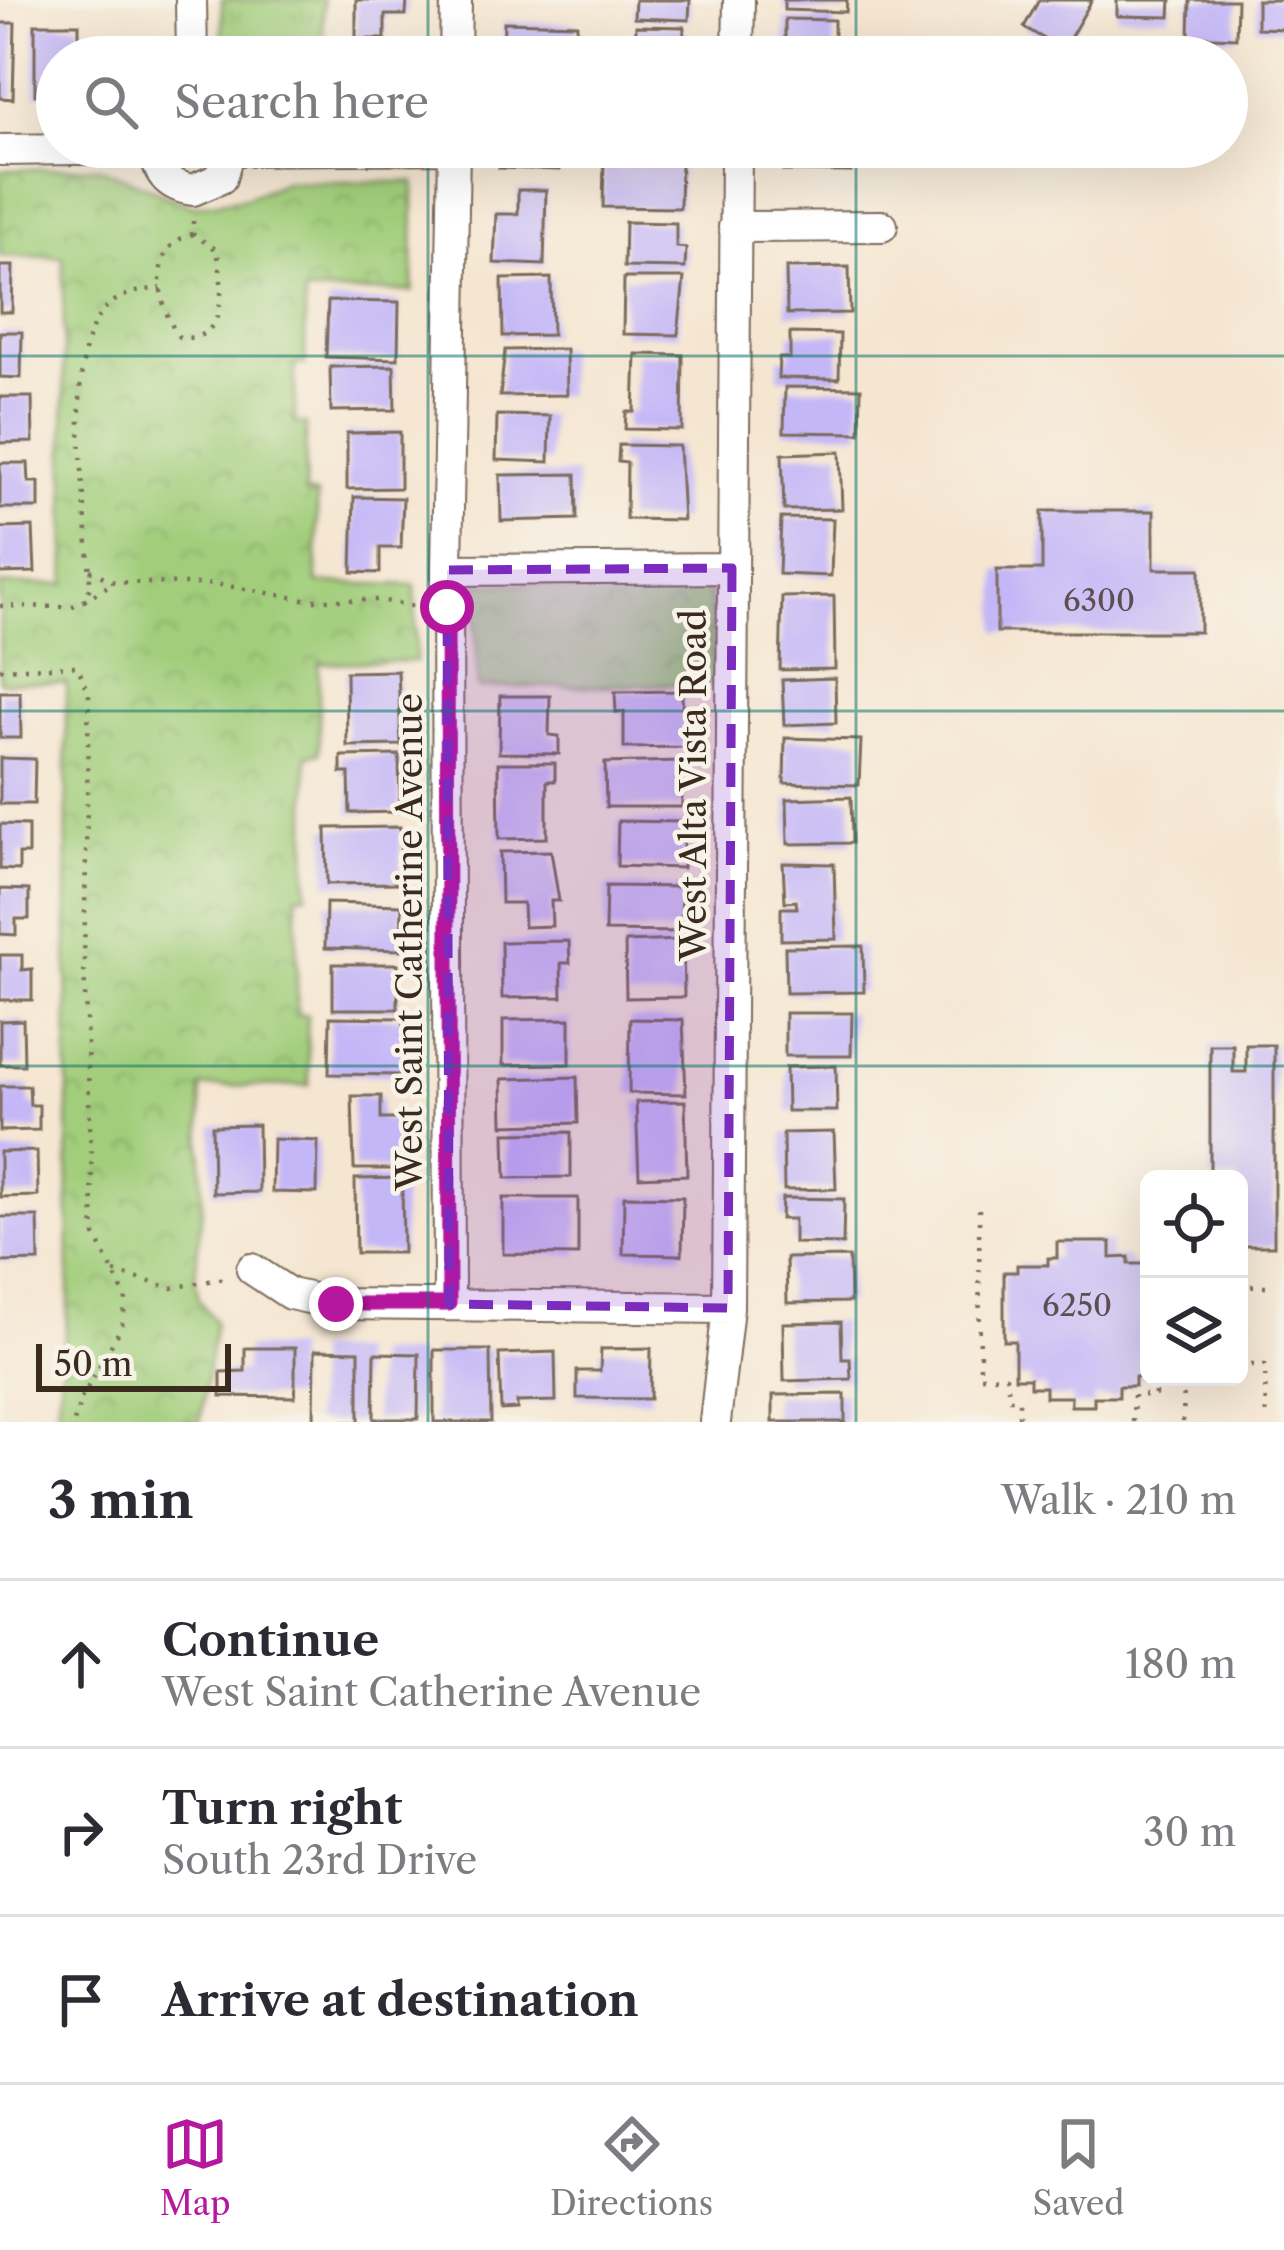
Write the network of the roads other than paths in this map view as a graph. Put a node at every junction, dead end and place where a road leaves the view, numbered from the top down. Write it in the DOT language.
graph roads {
  1 [pos="191,0"];
  2 [pos="456,0"];
  3 [pos="739,0"];
  4 [pos="192,36"];
  5 [pos="455,36"];
  6 [pos="738,36"];
  7 [pos="36,149"];
  8 [pos="0,150"];
  9 [pos="161,168"];
  10 [pos="224,168"];
  11 [pos="454,168"];
  12 [pos="735,168"];
  13 [pos="882,226"];
  14 [pos="734,227"];
  15 [pos="732,568"];
  16 [pos="447,571"];
  17 [pos="252,1269"];
  18 [pos="449,1304"];
  19 [pos="728,1308"];
  20 [pos="715,1422"];
  1 -- 4 [label="street"];
  2 -- 5 [label="street"];
  3 -- 6 [label="street"];
  7 -- 8 [label="street"];
  9 -- 10 [label="street"];
  11 -- 16 [label="street, West Saint Catherine Avenue"];
  12 -- 14 [label="street, West Alta Vista Road"];
  13 -- 14 [label="street"];
  14 -- 15 [label="street, West Alta Vista Road"];
  15 -- 16 [label="street"];
  15 -- 19 [label="street, West Alta Vista Road"];
  16 -- 18 [label="street, West Saint Catherine Avenue"];
  17 -- 18 [label="street"];
  18 -- 19 [label="street"];
  19 -- 20 [label="street, West Alta Vista Road"];
}
